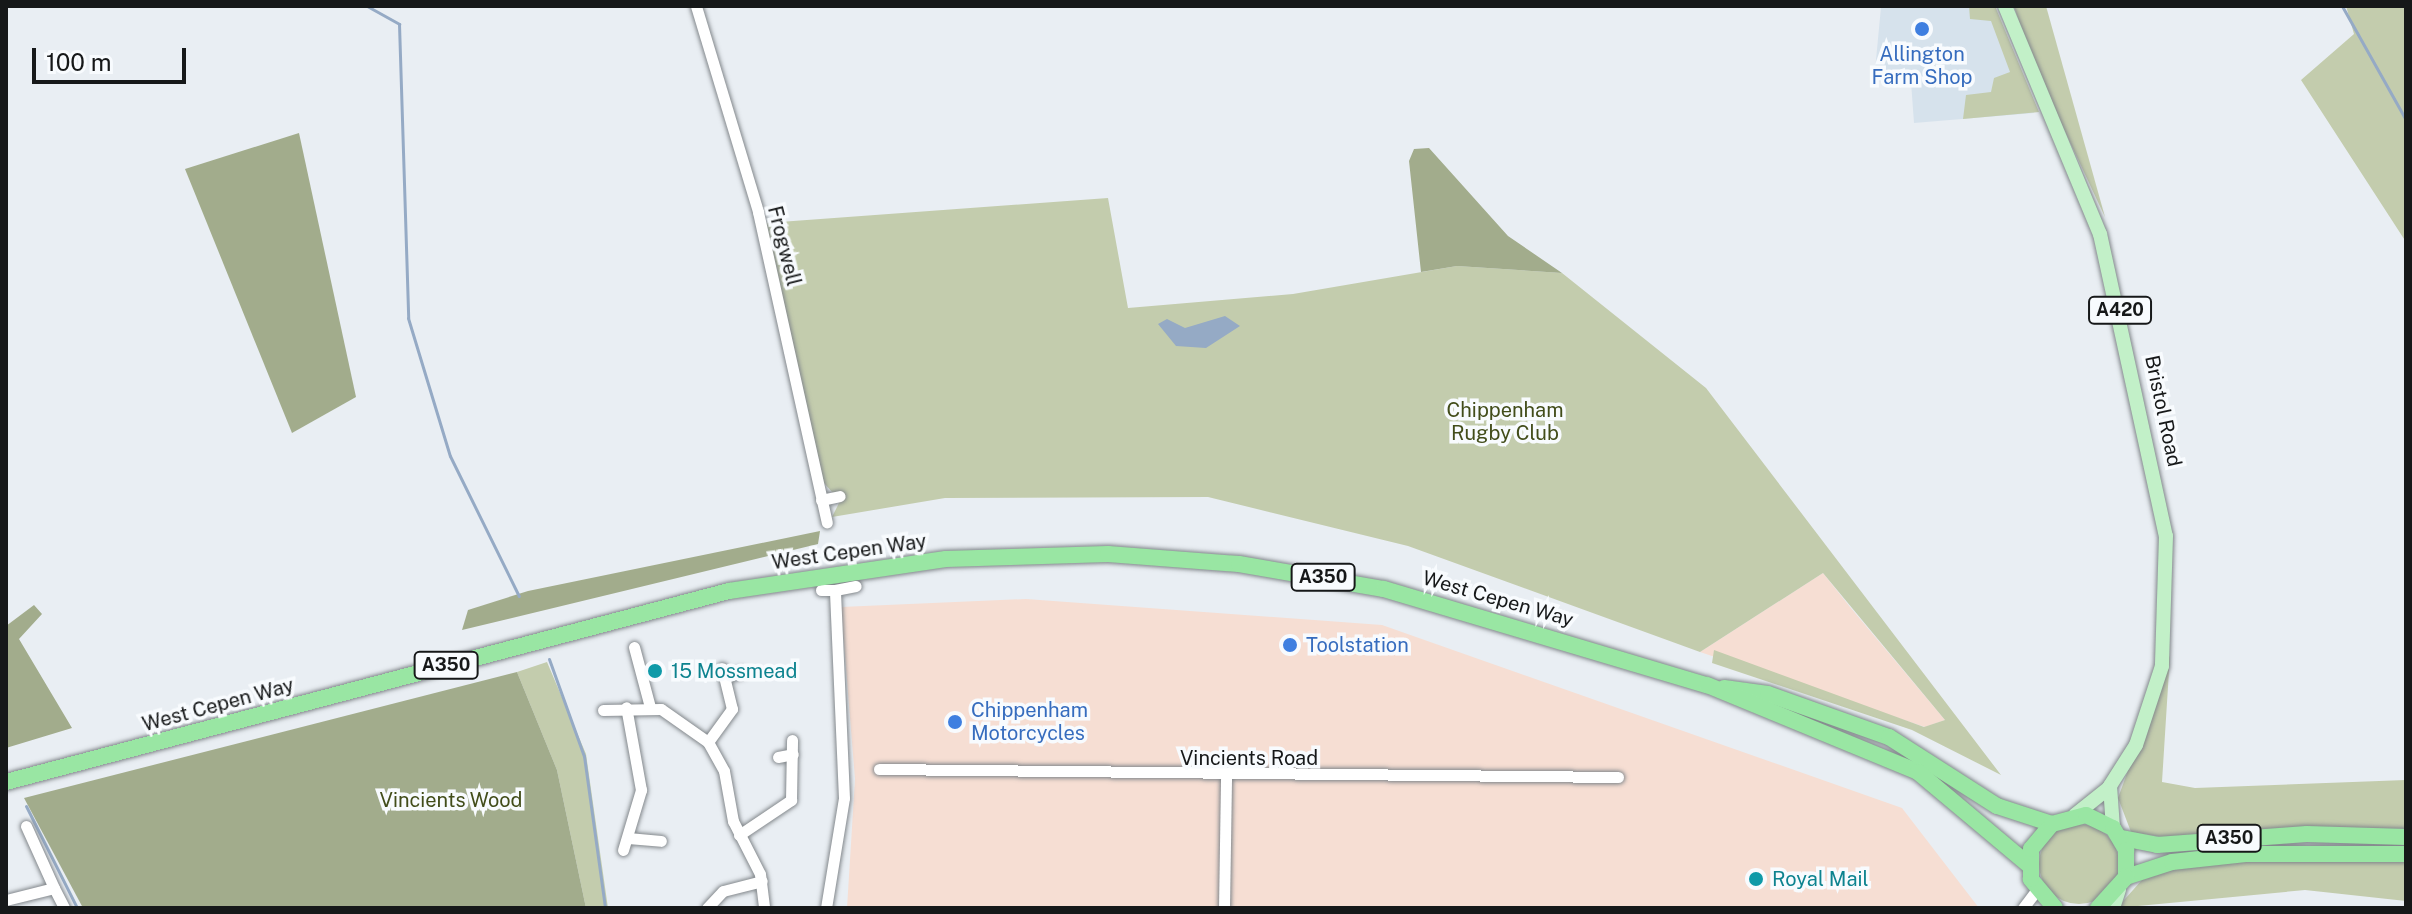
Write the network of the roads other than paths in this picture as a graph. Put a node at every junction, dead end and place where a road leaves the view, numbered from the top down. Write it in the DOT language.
graph roads {
  1 [pos="696,6"];
  2 [pos="2005,6"];
  3 [pos="840,496"];
  4 [pos="821,500"];
  5 [pos="827,522"];
  6 [pos="856,586"];
  7 [pos="821,590"];
  8 [pos="835,590"];
  9 [pos="634,647"];
  10 [pos="741,672"];
  11 [pos="1707,685"];
  12 [pos="626,707"];
  13 [pos="650,707"];
  14 [pos="603,710"];
  15 [pos="792,740"];
  16 [pos="708,742"];
  17 [pos="793,754"];
  18 [pos="778,757"];
  19 [pos="879,769"];
  20 [pos="1226,776"];
  21 [pos="1618,777"];
  22 [pos="6,782"];
  23 [pos="2110,786"];
  24 [pos="2075,815"];
  25 [pos="2052,824"];
  26 [pos="26,826"];
  27 [pos="2117,833"];
  28 [pos="739,835"];
  29 [pos="2406,837"];
  30 [pos="661,841"];
  31 [pos="2406,854"];
  32 [pos="2030,866"];
  33 [pos="762,881"];
  34 [pos="2122,883"];
  35 [pos="54,888"];
  36 [pos="2036,891"];
  37 [pos="6,900"];
  38 [pos="64,908"];
  39 [pos="707,908"];
  40 [pos="764,908"];
  41 [pos="826,908"];
  42 [pos="1224,908"];
  43 [pos="2023,908"];
  44 [pos="2055,908"];
  45 [pos="2098,908"];
  46 [pos="2113,908"];
  1 -- 4 [label="street, Frogwell"];
  2 -- 23 [label="main road, Bristol Road / A420"];
  3 -- 4 [label="street"];
  4 -- 5 [label="street, Frogwell"];
  6 -- 8 [label="street"];
  7 -- 8 [label="street"];
  8 -- 41 [label="street"];
  9 -- 13 [label="street"];
  10 -- 16 [label="street"];
  11 -- 22 [label="highway, West Cepen Way / A350"];
  11 -- 25 [label="highway, West Cepen Way / A350"];
  11 -- 32 [label="highway, West Cepen Way / A350"];
  12 -- 13 [label="street"];
  12 -- 14 [label="street"];
  12 -- 30 [label="street"];
  13 -- 16 [label="street"];
  15 -- 17 [label="street"];
  16 -- 28 [label="street"];
  17 -- 18 [label="street"];
  17 -- 28 [label="street"];
  19 -- 20 [label="street, Vincients Road"];
  20 -- 21 [label="street, Vincients Road"];
  20 -- 42 [label="street"];
  23 -- 24 [label="main road, Bristol Road / A420"];
  23 -- 27 [label="main road"];
  24 -- 25 [label="highway"];
  24 -- 27 [label="highway, A350"];
  25 -- 32 [label="highway"];
  26 -- 35 [label="street"];
  27 -- 29 [label="highway, A350"];
  27 -- 34 [label="highway"];
  28 -- 33 [label="street"];
  31 -- 34 [label="highway, A350"];
  32 -- 36 [label="highway"];
  33 -- 39 [label="street"];
  33 -- 40 [label="street"];
  34 -- 45 [label="highway"];
  34 -- 46 [label="main road"];
  35 -- 37 [label="street"];
  35 -- 38 [label="street"];
  36 -- 43 [label="street"];
  36 -- 44 [label="highway"];
}
